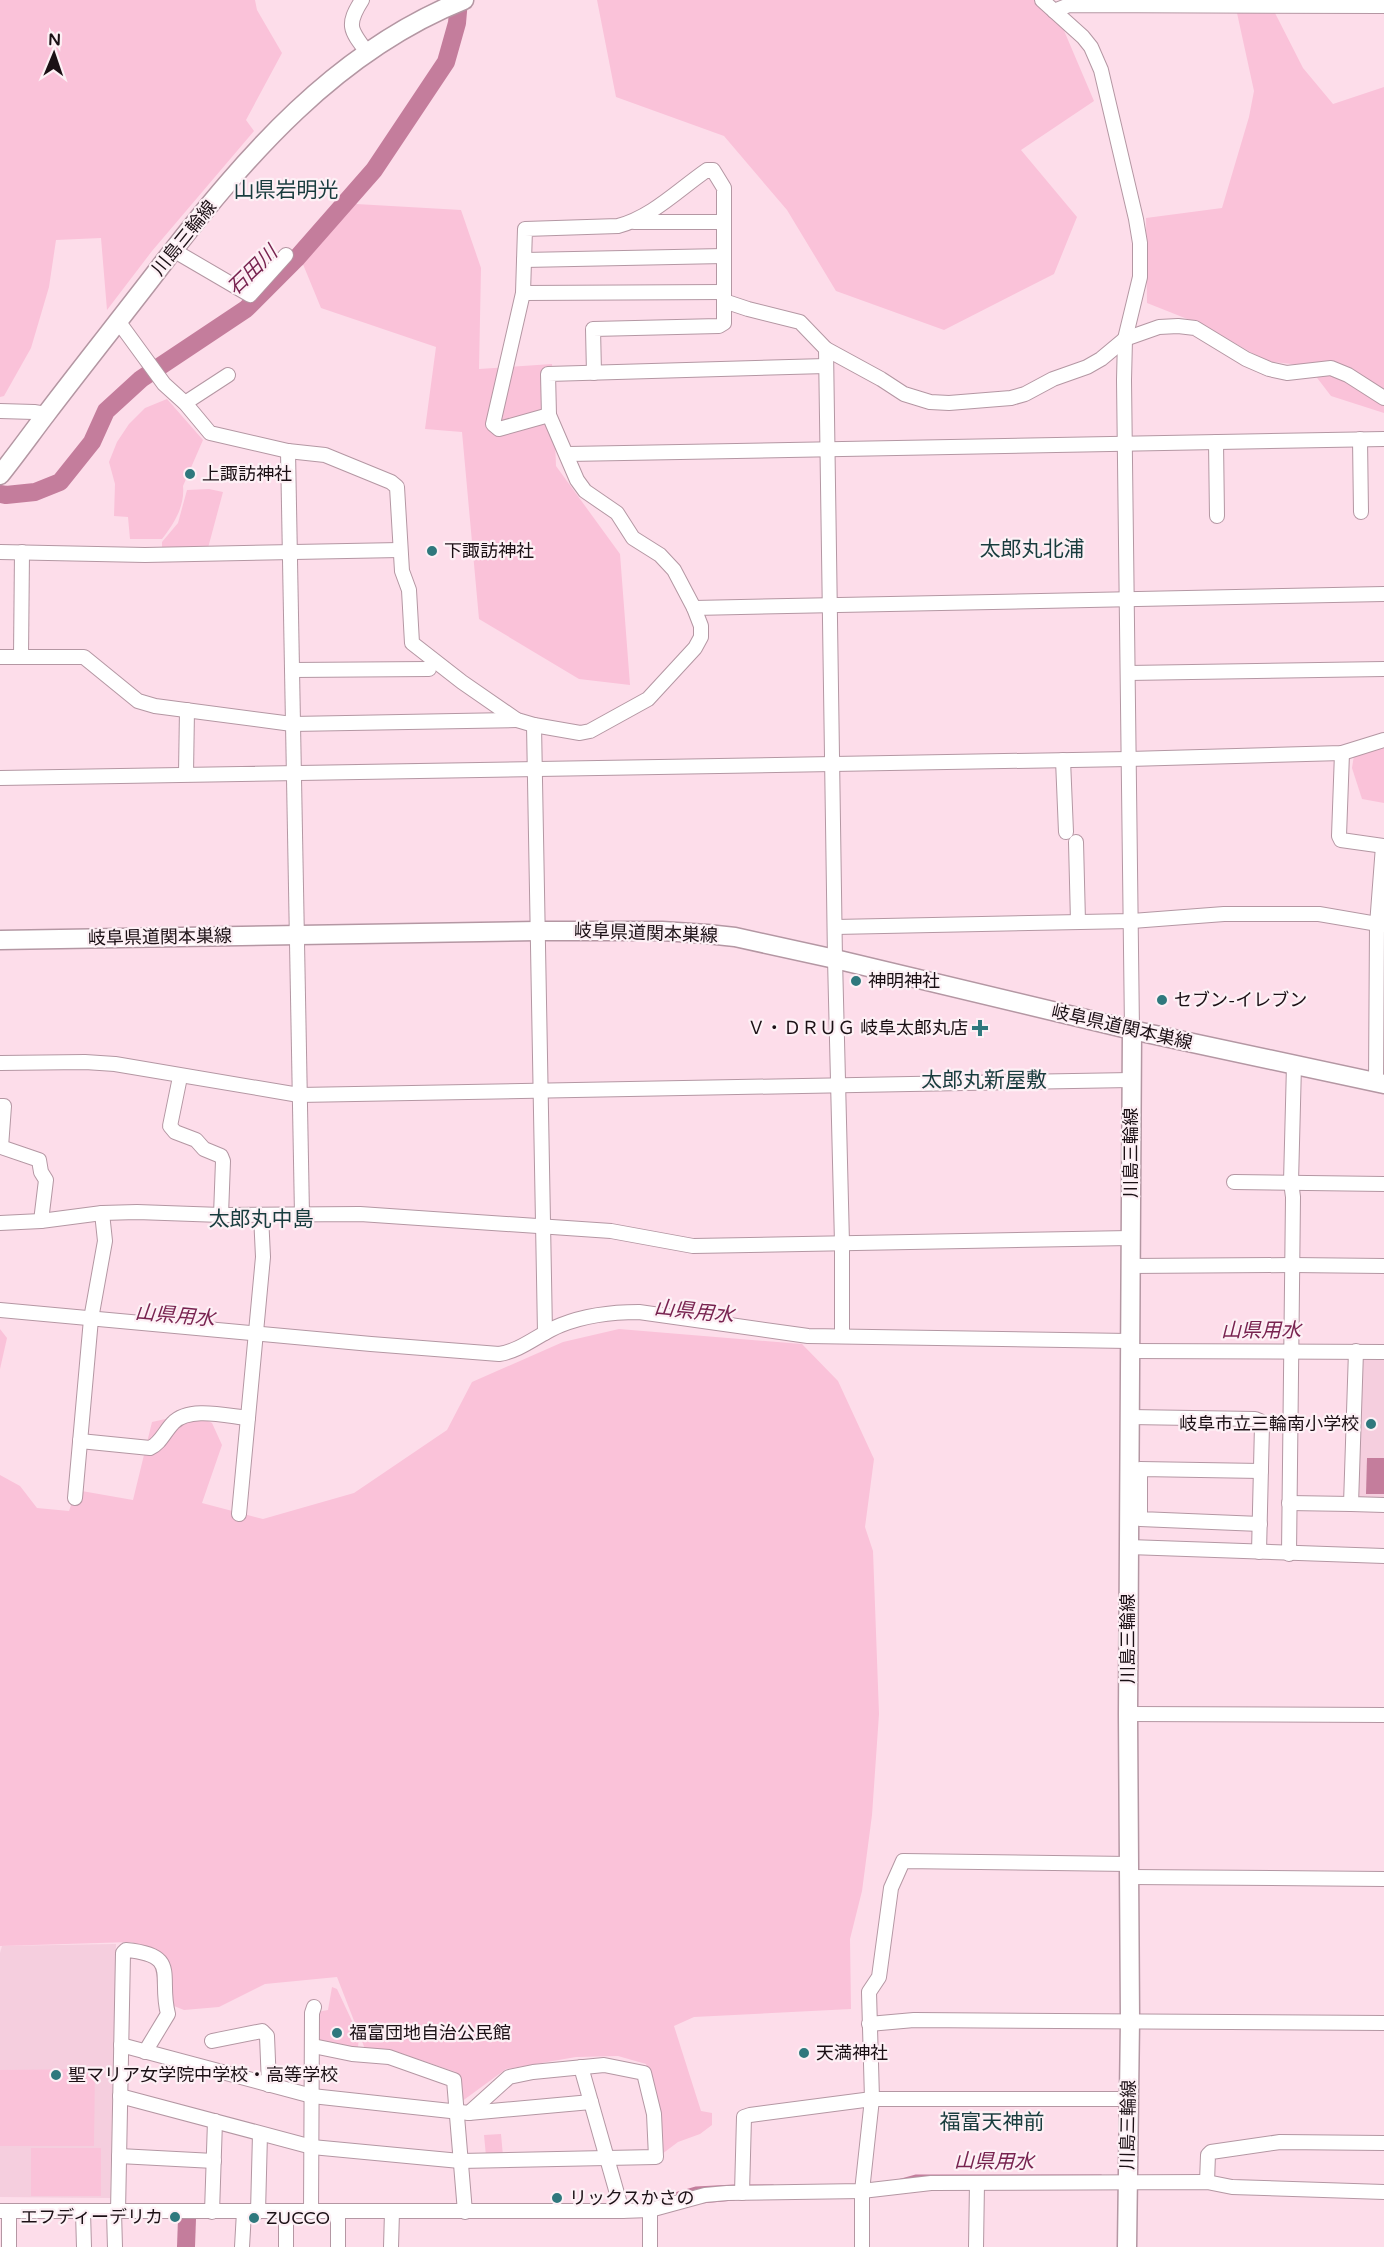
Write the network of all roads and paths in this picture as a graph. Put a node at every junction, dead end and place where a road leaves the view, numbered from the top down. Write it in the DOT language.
graph roads {
  1 [pos="362,0"];
  2 [pos="1042,0"];
  3 [pos="456,3"];
  4 [pos="1230,3"];
  5 [pos="1384,6"];
  6 [pos="1054,10"];
  7 [pos="367,52"];
  8 [pos="632,222"];
  9 [pos="724,222"];
  10 [pos="173,250"];
  11 [pos="286,255"];
  12 [pos="724,256"];
  13 [pos="524,260"];
  14 [pos="523,293"];
  15 [pos="724,296"];
  16 [pos="118,321"];
  17 [pos="1125,339"];
  18 [pos="826,349"];
  19 [pos="825,366"];
  20 [pos="594,373"];
  21 [pos="228,375"];
  22 [pos="1384,398"];
  23 [pos="185,403"];
  24 [pos="0,411"];
  25 [pos="46,414"];
  26 [pos="549,415"];
  27 [pos="1384,439"];
  28 [pos="1360,440"];
  29 [pos="1124,442"];
  30 [pos="1216,442"];
  31 [pos="827,448"];
  32 [pos="288,451"];
  33 [pos="568,454"];
  34 [pos="0,475"];
  35 [pos="1361,512"];
  36 [pos="1217,516"];
  37 [pos="400,550"];
  38 [pos="0,552"];
  39 [pos="22,552"];
  40 [pos="289,552"];
  41 [pos="1384,594"];
  42 [pos="1127,599"];
  43 [pos="830,605"];
  44 [pos="694,608"];
  45 [pos="21,656"];
  46 [pos="0,657"];
  47 [pos="429,669"];
  48 [pos="1384,669"];
  49 [pos="292,670"];
  50 [pos="1128,673"];
  51 [pos="187,710"];
  52 [pos="517,720"];
  53 [pos="292,724"];
  54 [pos="534,725"];
  55 [pos="1384,740"];
  56 [pos="1342,753"];
  57 [pos="1129,759"];
  58 [pos="1063,760"];
  59 [pos="833,763"];
  60 [pos="534,768"];
  61 [pos="294,772"];
  62 [pos="186,774"];
  63 [pos="0,778"];
  64 [pos="1066,832"];
  65 [pos="1076,842"];
  66 [pos="1383,846"];
  67 [pos="1132,921"];
  68 [pos="1078,922"];
  69 [pos="1381,925"];
  70 [pos="835,927"];
  71 [pos="537,930"];
  72 [pos="297,935"];
  73 [pos="0,940"];
  74 [pos="835,959"];
  75 [pos="1132,1030"];
  76 [pos="1380,1056"];
  77 [pos="0,1063"];
  78 [pos="1294,1065"];
  79 [pos="180,1077"];
  80 [pos="1131,1080"];
  81 [pos="1380,1084"];
  82 [pos="838,1085"];
  83 [pos="541,1090"];
  84 [pos="299,1095"];
  85 [pos="0,1106"];
  86 [pos="1234,1182"];
  87 [pos="1291,1182"];
  88 [pos="1384,1184"];
  89 [pos="102,1214"];
  90 [pos="221,1215"];
  91 [pos="261,1215"];
  92 [pos="302,1215"];
  93 [pos="41,1221"];
  94 [pos="0,1222"];
  95 [pos="543,1227"];
  96 [pos="1130,1238"];
  97 [pos="842,1243"];
  98 [pos="1292,1265"];
  99 [pos="1131,1266"];
  100 [pos="1384,1266"];
  101 [pos="0,1310"];
  102 [pos="10,1320"];
  103 [pos="91,1323"];
  104 [pos="545,1333"];
  105 [pos="842,1336"];
  106 [pos="255,1337"];
  107 [pos="1129,1346"];
  108 [pos="1290,1346"];
  109 [pos="1356,1351"];
  110 [pos="1384,1352"];
  111 [pos="1130,1417"];
  112 [pos="248,1418"];
  113 [pos="80,1441"];
  114 [pos="1261,1471"];
  115 [pos="75,1498"];
  116 [pos="1289,1503"];
  117 [pos="1351,1504"];
  118 [pos="1384,1505"];
  119 [pos="239,1514"];
  120 [pos="1260,1524"];
  121 [pos="1129,1547"];
  122 [pos="1260,1552"];
  123 [pos="1289,1554"];
  124 [pos="1384,1556"];
  125 [pos="1128,1714"];
  126 [pos="1384,1715"];
  127 [pos="1129,1871"];
  128 [pos="1384,1879"];
  129 [pos="314,2007"];
  130 [pos="1130,2020"];
  131 [pos="1384,2023"];
  132 [pos="869,2024"];
  133 [pos="212,2041"];
  134 [pos="121,2045"];
  135 [pos="313,2046"];
  136 [pos="145,2052"];
  137 [pos="581,2067"];
  138 [pos="269,2085"];
  139 [pos="120,2096"];
  140 [pos="312,2096"];
  141 [pos="872,2099"];
  142 [pos="1129,2099"];
  143 [pos="591,2102"];
  144 [pos="462,2113"];
  145 [pos="215,2121"];
  146 [pos="260,2134"];
  147 [pos="1384,2143"];
  148 [pos="312,2147"];
  149 [pos="119,2156"];
  150 [pos="607,2157"];
  151 [pos="214,2161"];
  152 [pos="460,2161"];
  153 [pos="1127,2182"];
  154 [pos="1207,2182"];
  155 [pos="977,2183"];
  156 [pos="862,2191"];
  157 [pos="1384,2192"];
  158 [pos="742,2193"];
  159 [pos="650,2210"];
  160 [pos="4,2211"];
  161 [pos="622,2211"];
  162 [pos="83,2212"];
  163 [pos="116,2212"];
  164 [pos="212,2212"];
  165 [pos="244,2212"];
  166 [pos="258,2212"];
  167 [pos="286,2212"];
  168 [pos="311,2212"];
  169 [pos="338,2212"];
  170 [pos="392,2212"];
  171 [pos="465,2212"];
  172 [pos="9,2247"];
  173 [pos="84,2247"];
  174 [pos="115,2247"];
  175 [pos="242,2247"];
  176 [pos="286,2247"];
  177 [pos="338,2247"];
  178 [pos="391,2247"];
  179 [pos="650,2247"];
  180 [pos="861,2247"];
  181 [pos="976,2247"];
  182 [pos="1127,2247"];
  1 -- 7 [label="street"];
  2 -- 6 [label="street"];
  3 -- 7 [label="main road, 川島三輪線"];
  4 -- 5 [label="street"];
  4 -- 6 [label="street"];
  6 -- 17 [label="street"];
  7 -- 10 [label="main road, 川島三輪線"];
  8 -- 9 [label="street"];
  8 -- 9 [label="street"];
  8 -- 13 [label="street"];
  9 -- 12 [label="street"];
  10 -- 11 [label="street"];
  10 -- 16 [label="main road, 川島三輪線"];
  12 -- 13 [label="street"];
  12 -- 15 [label="street"];
  13 -- 14 [label="street"];
  14 -- 15 [label="street"];
  14 -- 26 [label="street"];
  15 -- 18 [label="street"];
  15 -- 20 [label="street"];
  16 -- 23 [label="street"];
  16 -- 25 [label="main road, 川島三輪線"];
  17 -- 18 [label="street"];
  17 -- 22 [label="street"];
  17 -- 29 [label="street"];
  18 -- 19 [label="street"];
  19 -- 20 [label="street"];
  19 -- 31 [label="street"];
  20 -- 26 [label="street"];
  21 -- 23 [label="street"];
  23 -- 32 [label="street"];
  24 -- 25 [label="street"];
  25 -- 34 [label="main road, 川島三輪線"];
  26 -- 33 [label="street"];
  27 -- 28 [label="street"];
  28 -- 30 [label="street"];
  28 -- 35 [label="street"];
  29 -- 30 [label="street"];
  29 -- 31 [label="street"];
  29 -- 42 [label="street"];
  30 -- 36 [label="street"];
  31 -- 33 [label="street"];
  31 -- 43 [label="street"];
  32 -- 37 [label="street"];
  32 -- 40 [label="street"];
  33 -- 44 [label="street"];
  37 -- 40 [label="street"];
  37 -- 52 [label="street"];
  38 -- 39 [label="street"];
  39 -- 40 [label="street"];
  39 -- 45 [label="street"];
  40 -- 49 [label="street"];
  41 -- 42 [label="street"];
  42 -- 43 [label="street"];
  42 -- 50 [label="street"];
  43 -- 44 [label="street"];
  43 -- 59 [label="street"];
  44 -- 54 [label="street"];
  45 -- 46 [label="street"];
  45 -- 51 [label="street"];
  47 -- 49 [label="street"];
  48 -- 50 [label="street"];
  49 -- 53 [label="street"];
  50 -- 57 [label="street"];
  51 -- 53 [label="street"];
  51 -- 62 [label="street"];
  52 -- 53 [label="street"];
  52 -- 54 [label="street"];
  53 -- 61 [label="street"];
  54 -- 60 [label="street"];
  55 -- 56 [label="street"];
  56 -- 57 [label="street"];
  56 -- 66 [label="street"];
  57 -- 58 [label="street"];
  57 -- 67 [label="street"];
  58 -- 59 [label="street"];
  58 -- 64 [label="street"];
  59 -- 60 [label="street"];
  59 -- 70 [label="street"];
  60 -- 61 [label="street"];
  60 -- 71 [label="street"];
  61 -- 62 [label="street"];
  61 -- 72 [label="street"];
  62 -- 63 [label="street"];
  65 -- 68 [label="street"];
  66 -- 69 [label="street"];
  67 -- 68 [label="street"];
  67 -- 69 [label="street"];
  67 -- 75 [label="street"];
  68 -- 70 [label="street"];
  69 -- 76 [label="street"];
  70 -- 74 [label="street"];
  71 -- 72 [label="main road, 岐阜県道関本巣線"];
  71 -- 74 [label="main road, 岐阜県道関本巣線"];
  71 -- 83 [label="street"];
  72 -- 73 [label="main road, 岐阜県道関本巣線"];
  72 -- 84 [label="street"];
  74 -- 75 [label="main road, 岐阜県道関本巣線"];
  74 -- 82 [label="street"];
  75 -- 78 [label="main road, 岐阜県道関本巣線"];
  75 -- 80 [label="main road, 川島三輪線"];
  76 -- 81 [label="street"];
  77 -- 79 [label="street"];
  78 -- 81 [label="main road, 岐阜県道関本巣線"];
  78 -- 87 [label="street"];
  79 -- 84 [label="street"];
  79 -- 90 [label="street"];
  80 -- 82 [label="street"];
  80 -- 96 [label="main road, 川島三輪線"];
  82 -- 83 [label="street"];
  82 -- 97 [label="street"];
  83 -- 84 [label="street"];
  83 -- 95 [label="street"];
  84 -- 92 [label="street"];
  85 -- 93 [label="street"];
  86 -- 87 [label="street"];
  87 -- 88 [label="street"];
  87 -- 98 [label="street"];
  89 -- 90 [label="street"];
  89 -- 93 [label="street"];
  89 -- 103 [label="street"];
  90 -- 91 [label="street"];
  91 -- 92 [label="street"];
  91 -- 106 [label="street"];
  92 -- 95 [label="street"];
  93 -- 94 [label="street"];
  95 -- 97 [label="street"];
  95 -- 104 [label="street"];
  96 -- 97 [label="street"];
  96 -- 99 [label="main road, 川島三輪線"];
  97 -- 105 [label="street"];
  98 -- 99 [label="street"];
  98 -- 100 [label="street"];
  98 -- 108 [label="street"];
  99 -- 107 [label="main road, 川島三輪線"];
  101 -- 103 [label="street"];
  102 -- 103 [label="street"];
  103 -- 106 [label="street"];
  103 -- 113 [label="street"];
  104 -- 105 [label="street"];
  104 -- 106 [label="street"];
  105 -- 107 [label="street"];
  106 -- 112 [label="street"];
  107 -- 108 [label="street"];
  107 -- 111 [label="main road, 川島三輪線"];
  108 -- 109 [label="street"];
  108 -- 116 [label="street"];
  109 -- 110 [label="street"];
  109 -- 117 [label="street"];
  111 -- 114 [label="street"];
  111 -- 121 [label="main road, 川島三輪線"];
  112 -- 113 [label="street"];
  112 -- 119 [label="street"];
  113 -- 115 [label="street"];
  114 -- 120 [label="street"];
  114 -- 120 [label="street"];
  116 -- 117 [label="street"];
  116 -- 123 [label="street"];
  117 -- 118 [label="street"];
  120 -- 122 [label="street"];
  121 -- 122 [label="street"];
  121 -- 125 [label="main road, 川島三輪線"];
  122 -- 123 [label="street"];
  123 -- 124 [label="street"];
  125 -- 126 [label="street"];
  125 -- 127 [label="main road, 川島三輪線"];
  127 -- 128 [label="street"];
  127 -- 130 [label="main road, 川島三輪線"];
  127 -- 132 [label="street"];
  129 -- 135 [label="street"];
  130 -- 131 [label="street"];
  130 -- 132 [label="street"];
  130 -- 142 [label="main road, 川島三輪線"];
  132 -- 141 [label="street"];
  133 -- 138 [label="street"];
  134 -- 136 [label="street"];
  134 -- 136 [label="street"];
  134 -- 139 [label="street"];
  135 -- 140 [label="street"];
  135 -- 144 [label="street"];
  136 -- 138 [label="street"];
  137 -- 143 [label="street"];
  137 -- 144 [label="street"];
  137 -- 150 [label="street"];
  138 -- 140 [label="street"];
  139 -- 145 [label="street"];
  139 -- 149 [label="street"];
  140 -- 144 [label="street"];
  140 -- 148 [label="street"];
  141 -- 142 [label="street"];
  141 -- 156 [label="street"];
  141 -- 158 [label="street"];
  142 -- 153 [label="main road, 川島三輪線"];
  143 -- 144 [label="street"];
  143 -- 150 [label="street"];
  144 -- 152 [label="street"];
  145 -- 146 [label="street"];
  145 -- 151 [label="street"];
  146 -- 148 [label="street"];
  146 -- 166 [label="street"];
  147 -- 154 [label="street"];
  148 -- 152 [label="street"];
  148 -- 168 [label="street"];
  149 -- 151 [label="street"];
  149 -- 163 [label="street"];
  150 -- 152 [label="street"];
  150 -- 161 [label="street"];
  151 -- 164 [label="street"];
  152 -- 171 [label="street"];
  153 -- 154 [label="street"];
  153 -- 155 [label="street"];
  153 -- 182 [label="main road, 川島三輪線"];
  154 -- 157 [label="street"];
  155 -- 156 [label="street"];
  155 -- 181 [label="street"];
  156 -- 158 [label="street"];
  156 -- 180 [label="street"];
  158 -- 159 [label="street"];
  159 -- 161 [label="street"];
  159 -- 179 [label="street"];
  160 -- 162 [label="street"];
  160 -- 172 [label="street"];
  161 -- 171 [label="street"];
  162 -- 163 [label="street"];
  162 -- 173 [label="street"];
  163 -- 164 [label="street"];
  163 -- 174 [label="street"];
  164 -- 165 [label="street"];
  165 -- 166 [label="street"];
  165 -- 175 [label="street"];
  166 -- 167 [label="street"];
  167 -- 168 [label="street"];
  167 -- 176 [label="street"];
  168 -- 169 [label="street"];
  169 -- 170 [label="street"];
  169 -- 177 [label="street"];
  170 -- 171 [label="street"];
  170 -- 178 [label="street"];
}
